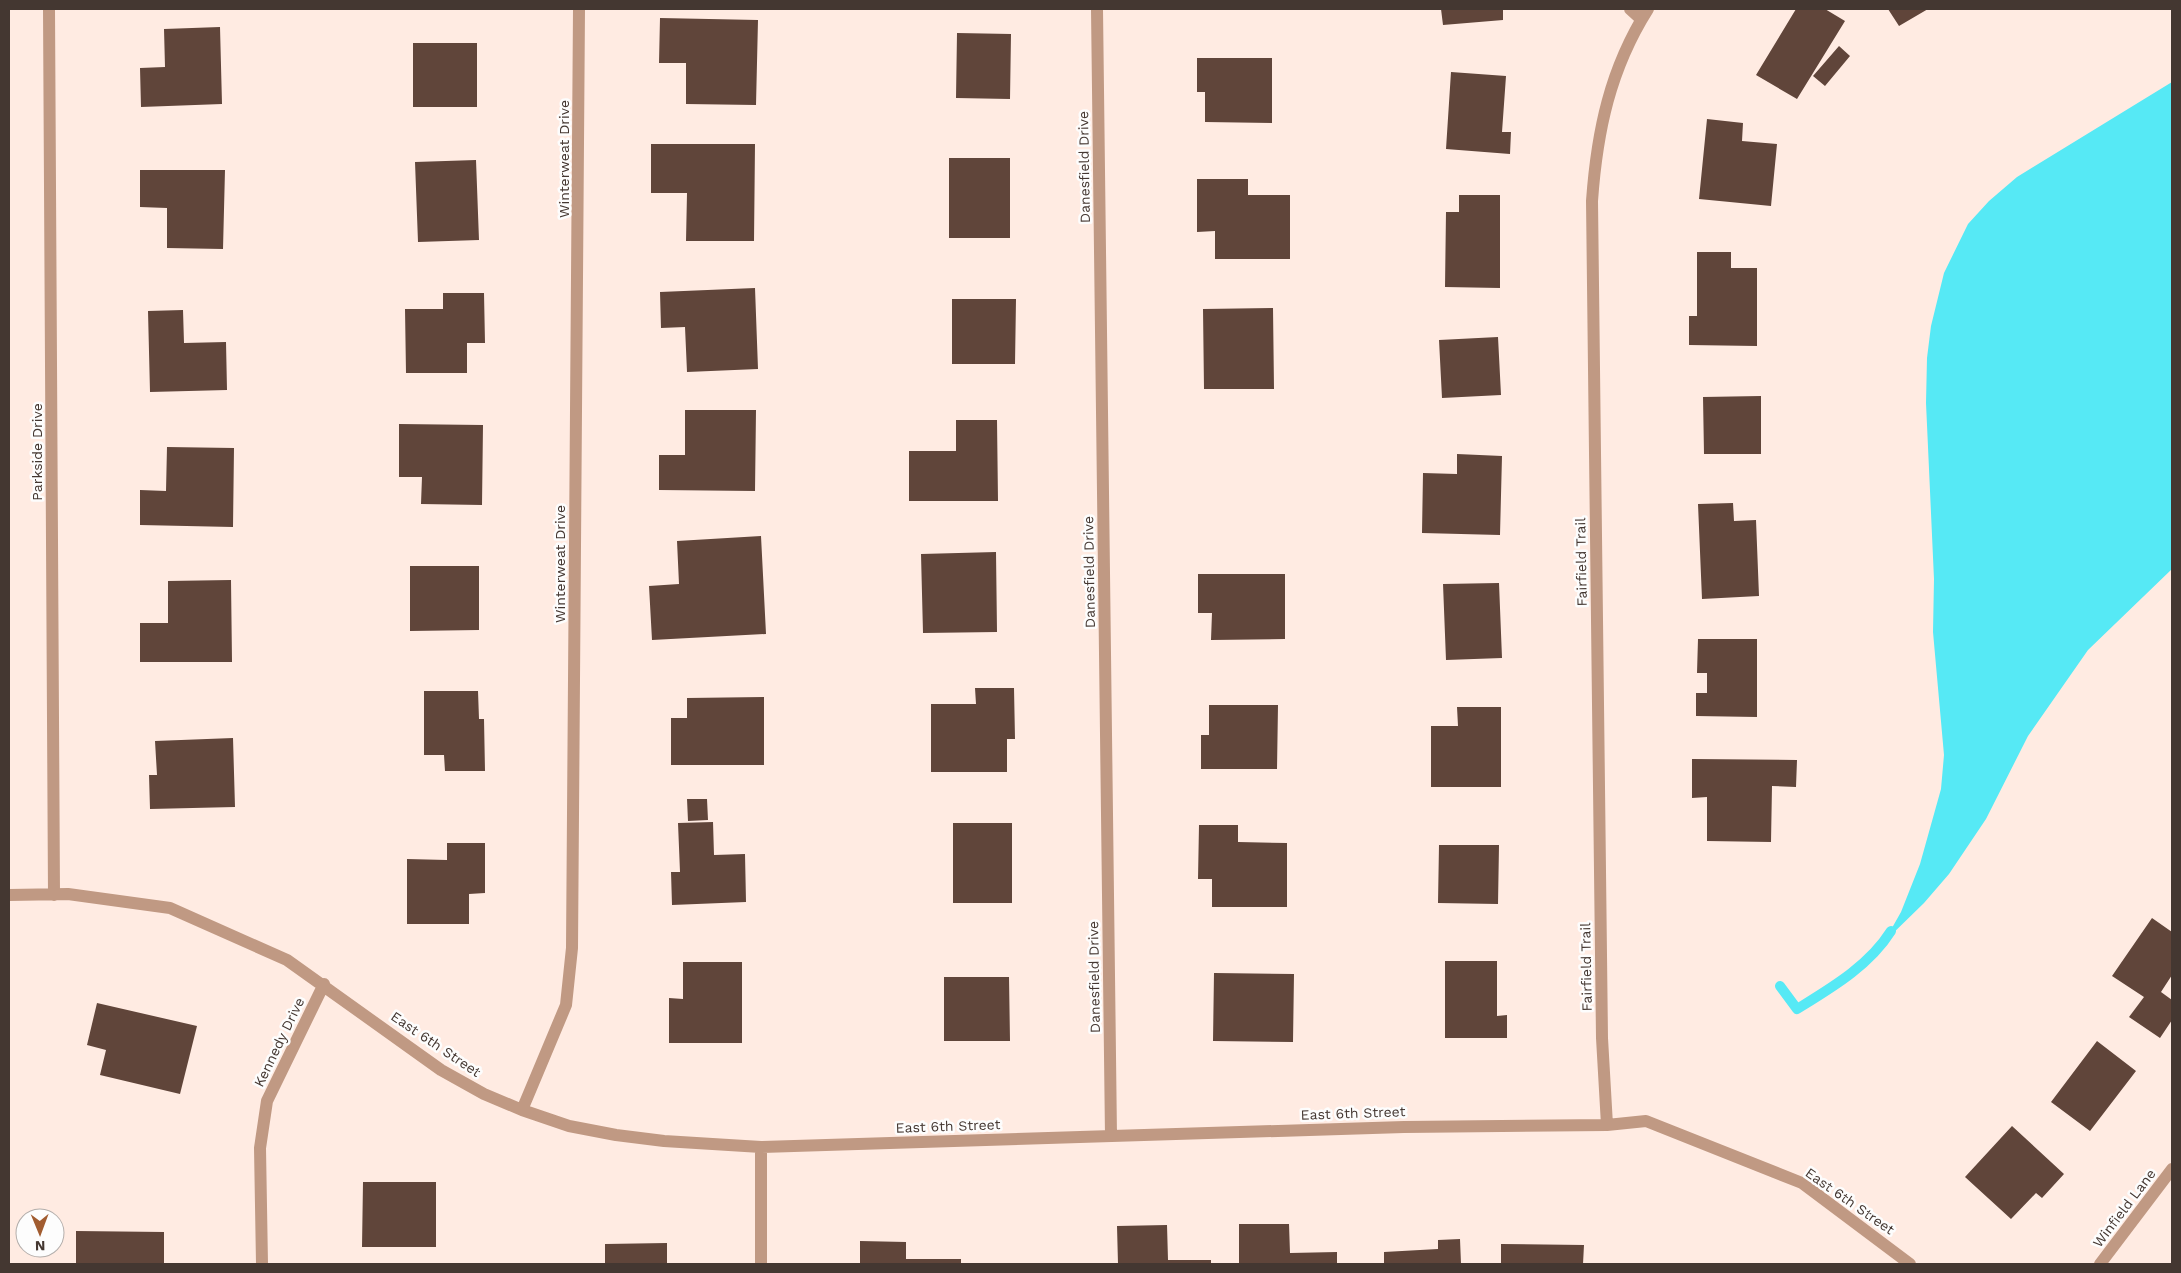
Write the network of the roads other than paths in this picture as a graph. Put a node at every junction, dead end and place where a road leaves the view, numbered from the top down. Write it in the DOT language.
graph roads {
  1 [pos="49,9"];
  2 [pos="579,9"];
  3 [pos="1097,9"];
  4 [pos="1630,9"];
  5 [pos="1644,14"];
  6 [pos="9,895"];
  7 [pos="54,895"];
  8 [pos="324,984"];
  9 [pos="522,1110"];
  10 [pos="1607,1125"];
  11 [pos="1110,1136"];
  12 [pos="761,1147"];
  13 [pos="2172,1169"];
  14 [pos="262,1264"];
  15 [pos="761,1264"];
  16 [pos="1910,1264"];
  17 [pos="2100,1264"];
  1 -- 7 [label="street, Parkside Drive"];
  2 -- 9 [label="street, Winterweat Drive"];
  3 -- 11 [label="street, Danesfield Drive"];
  4 -- 5 [label="street"];
  5 -- 10 [label="street, Fairfield Trail"];
  6 -- 7 [label="street, East 6th Street"];
  7 -- 8 [label="street, East 6th Street"];
  8 -- 9 [label="street, East 6th Street"];
  8 -- 14 [label="street, Kennedy Drive"];
  9 -- 12 [label="street, East 6th Street"];
  10 -- 11 [label="street, East 6th Street"];
  10 -- 16 [label="street, East 6th Street"];
  11 -- 12 [label="street, East 6th Street"];
  12 -- 15 [label="street"];
  13 -- 17 [label="street, Winfield Lane"];
}
